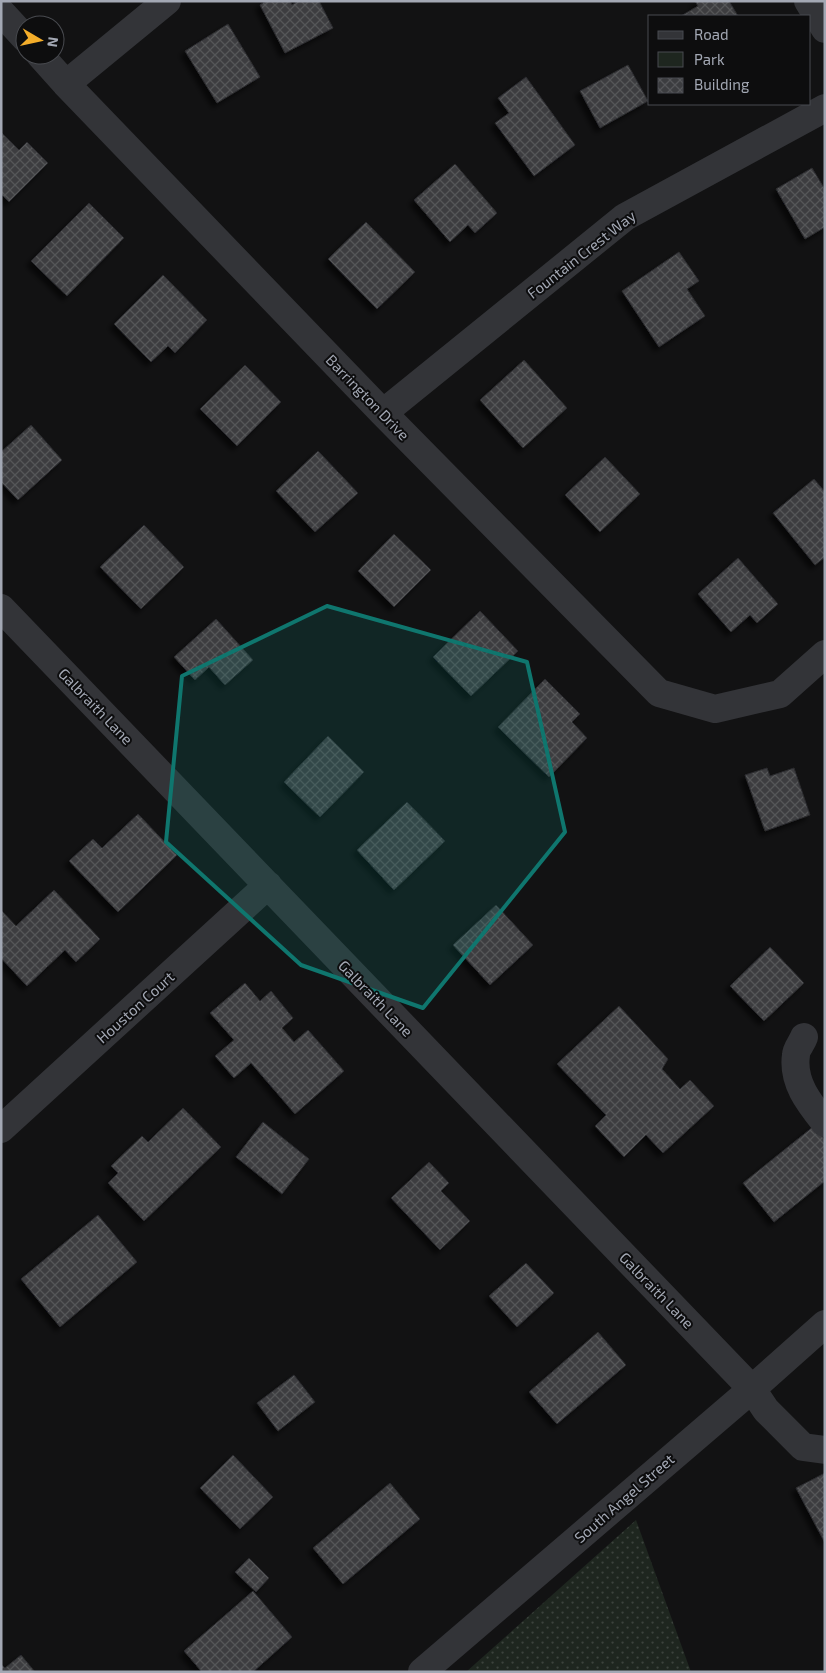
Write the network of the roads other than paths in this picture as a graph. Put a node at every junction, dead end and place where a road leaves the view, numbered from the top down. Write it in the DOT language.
graph roads {
  1 [pos="167,1"];
  2 [pos="808,1"];
  3 [pos="1,12"];
  4 [pos="15,27"];
  5 [pos="825,29"];
  6 [pos="49,65"];
  7 [pos="66,84"];
  8 [pos="825,108"];
  9 [pos="383,413"];
  10 [pos="1,608"];
  11 [pos="825,654"];
  12 [pos="268,886"];
  13 [pos="804,1037"];
  14 [pos="825,1123"];
  15 [pos="1,1129"];
  16 [pos="825,1324"];
  17 [pos="752,1389"];
  18 [pos="825,1450"];
  19 [pos="422,1672"];
  1 -- 7 [label="street"];
  2 -- 5 [label="street"];
  3 -- 4 [label="street"];
  6 -- 7 [label="street, Barrington Drive"];
  7 -- 9 [label="street, Barrington Drive"];
  8 -- 9 [label="street, Fountain Crest Way"];
  9 -- 11 [label="street, Barrington Drive"];
  10 -- 12 [label="street, Galbraith Lane"];
  12 -- 15 [label="street, Houston Court"];
  12 -- 17 [label="street, Galbraith Lane"];
  13 -- 14 [label="street"];
  16 -- 17 [label="street, South Angel Street"];
  17 -- 18 [label="street, Galbraith Lane"];
  17 -- 19 [label="street, South Angel Street"];
}
